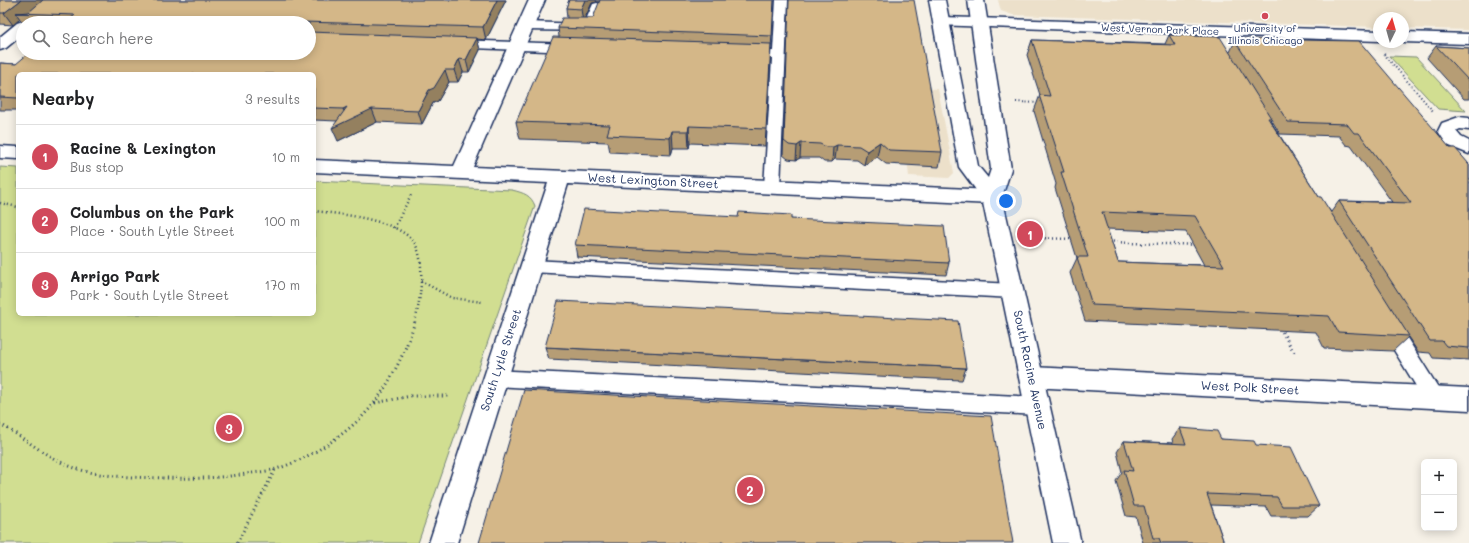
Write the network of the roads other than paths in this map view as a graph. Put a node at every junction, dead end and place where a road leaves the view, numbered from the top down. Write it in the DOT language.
graph roads {
  1 [pos="537,0"];
  2 [pos="782,0"];
  3 [pos="937,0"];
  4 [pos="976,0"];
  5 [pos="597,8"];
  6 [pos="942,22"];
  7 [pos="980,23"];
  8 [pos="526,26"];
  9 [pos="1206,30"];
  10 [pos="16,31"];
  11 [pos="1409,37"];
  12 [pos="1469,39"];
  13 [pos="2,41"];
  14 [pos="1373,42"];
  15 [pos="441,44"];
  16 [pos="517,46"];
  17 [pos="1216,46"];
  18 [pos="585,49"];
  19 [pos="732,54"];
  20 [pos="779,55"];
  21 [pos="1469,124"];
  22 [pos="1469,148"];
  23 [pos="0,152"];
  24 [pos="16,153"];
  25 [pos="316,166"];
  26 [pos="461,173"];
  27 [pos="560,177"];
  28 [pos="772,186"];
  29 [pos="992,197"];
  30 [pos="531,266"];
  31 [pos="1013,291"];
  32 [pos="1378,308"];
  33 [pos="1031,377"];
  34 [pos="495,378"];
  35 [pos="1434,398"];
  36 [pos="1469,400"];
  37 [pos="1037,406"];
  38 [pos="443,543"];
  39 [pos="1067,543"];
  1 -- 8 [label="street"];
  2 -- 20 [label="lane"];
  3 -- 6 [label="street, South Racine Avenue"];
  4 -- 7 [label="street"];
  5 -- 8 [label="lane"];
  6 -- 7 [label="street, West Vernon Park Place"];
  6 -- 29 [label="street, South Racine Avenue"];
  7 -- 9 [label="street, West Vernon Park Place"];
  7 -- 29 [label="street"];
  8 -- 16 [label="street"];
  9 -- 14 [label="street, West Vernon Park Place"];
  9 -- 17 [label="lane"];
  10 -- 13 [label="street"];
  11 -- 12 [label="street"];
  15 -- 16 [label="lane"];
  16 -- 18 [label="lane"];
  16 -- 26 [label="street"];
  19 -- 20 [label="lane"];
  20 -- 28 [label="lane"];
  21 -- 22 [label="street"];
  23 -- 24 [label="street"];
  25 -- 26 [label="street, West Lexington Street"];
  26 -- 27 [label="street, West Lexington Street"];
  27 -- 28 [label="street, West Lexington Street"];
  27 -- 30 [label="street, South Lytle Street"];
  28 -- 29 [label="street, West Lexington Street"];
  29 -- 31 [label="street, South Racine Avenue"];
  30 -- 31 [label="lane"];
  30 -- 34 [label="street, South Lytle Street"];
  31 -- 33 [label="street, South Racine Avenue"];
  32 -- 35 [label="lane"];
  33 -- 35 [label="street, West Polk Street"];
  33 -- 37 [label="street, South Racine Avenue"];
  34 -- 37 [label="lane"];
  34 -- 38 [label="street, South Lytle Street"];
  35 -- 36 [label="street, West Polk Street"];
  37 -- 39 [label="street, South Racine Avenue"];
}
